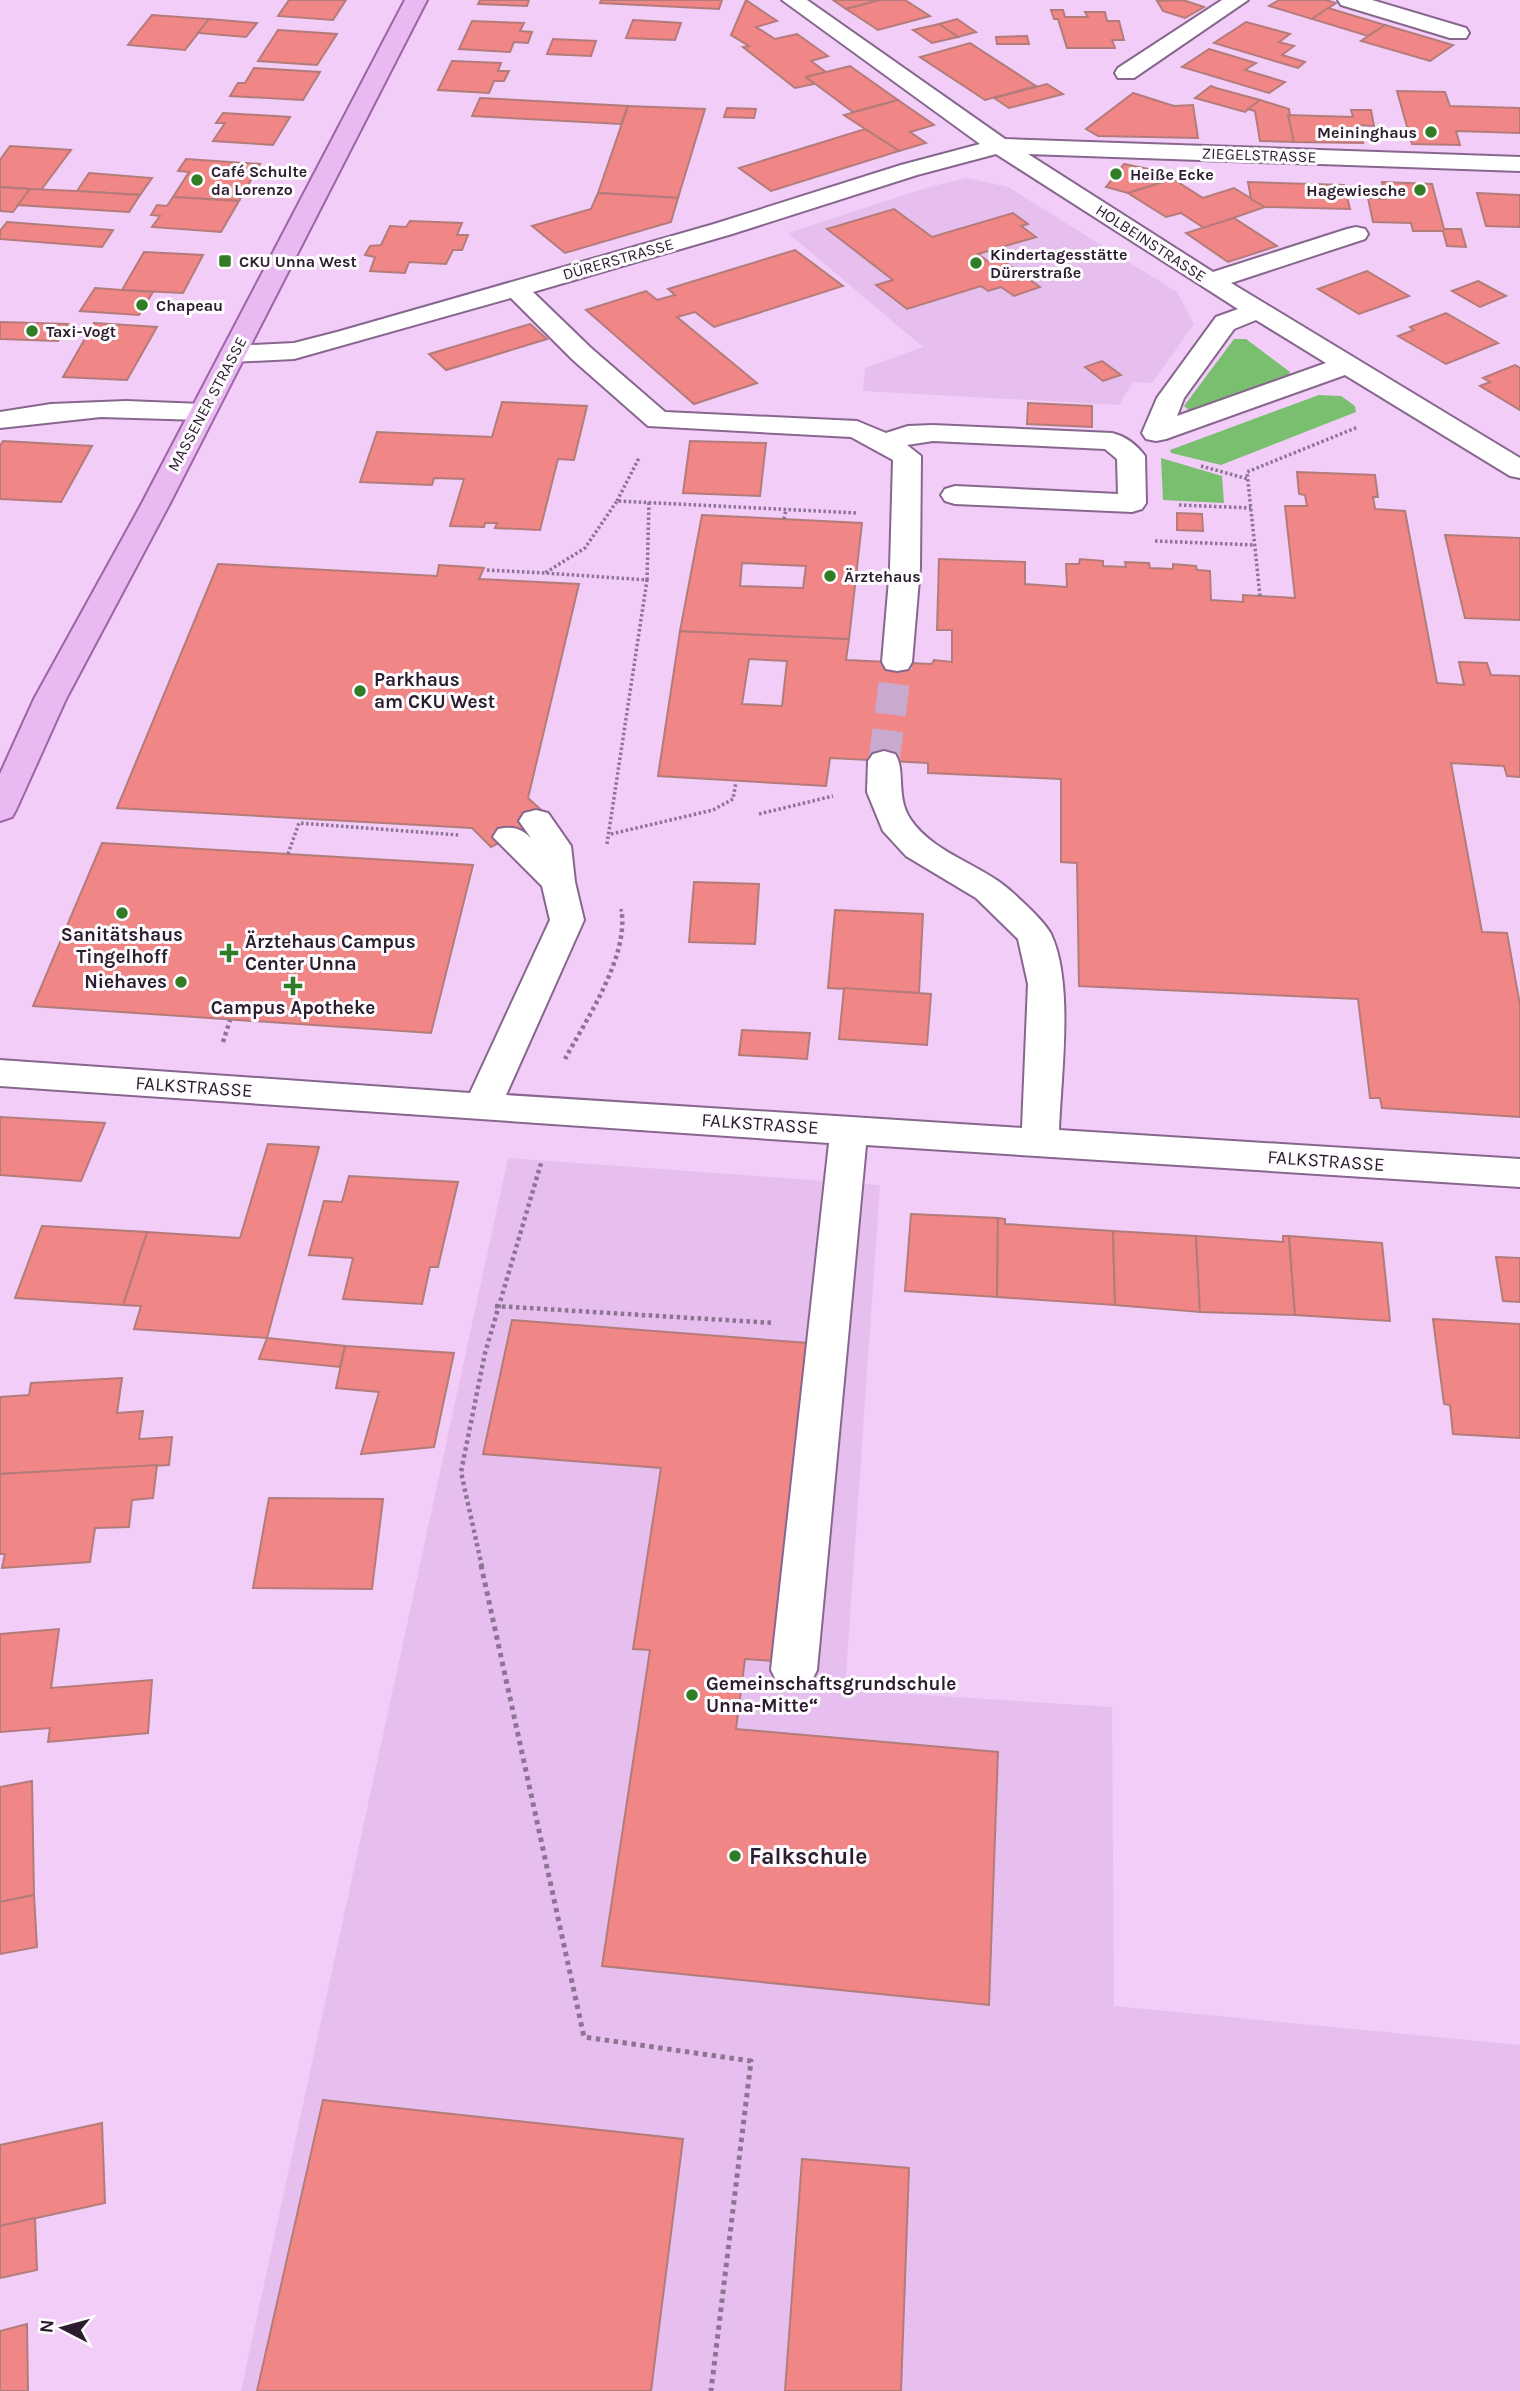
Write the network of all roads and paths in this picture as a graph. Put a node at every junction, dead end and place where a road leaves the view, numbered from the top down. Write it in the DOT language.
graph roads {
  1 [pos="416,0"];
  2 [pos="793,0"];
  3 [pos="1237,0"];
  4 [pos="1349,0"];
  5 [pos="1458,33"];
  6 [pos="1126,73"];
  7 [pos="999,146"];
  8 [pos="1520,164"];
  9 [pos="1356,234"];
  10 [pos="1210,281"];
  11 [pos="516,289"];
  12 [pos="1258,311"];
  13 [pos="233,354"];
  14 [pos="1349,364"];
  15 [pos="1414,404"];
  16 [pos="202,412"];
  17 [pos="0,420"];
  18 [pos="885,444"];
  19 [pos="1520,470"];
  20 [pos="956,495"];
  21 [pos="649,502"];
  22 [pos="1132,503"];
  23 [pos="1251,508"];
  24 [pos="786,509"];
  25 [pos="906,515"];
  26 [pos="784,519"];
  27 [pos="487,570"];
  28 [pos="545,573"];
  29 [pos="647,580"];
  30 [pos="1260,596"];
  31 [pos="897,662"];
  32 [pos="883,776"];
  33 [pos="736,782"];
  34 [pos="0,810"];
  35 [pos="759,814"];
  36 [pos="523,829"];
  37 [pos="611,834"];
  38 [pos="288,854"];
  39 [pos="550,869"];
  40 [pos="0,1073"];
  41 [pos="482,1106"];
  42 [pos="555,1112"];
  43 [pos="849,1130"];
  44 [pos="1040,1142"];
  45 [pos="1520,1173"];
  46 [pos="495,1306"];
  47 [pos="829,1327"];
  48 [pos="794,1670"];
  49 [pos="711,2391"];
  1 -- 13 [label="main road, MASSENER STRASSE"];
  2 -- 7 [label="street, HOLBEINSTRASSE"];
  3 -- 6 [label="street"];
  4 -- 5 [label="street"];
  7 -- 8 [label="street, ZIEGELSTRASSE"];
  7 -- 10 [label="street, HOLBEINSTRASSE"];
  7 -- 11 [label="street, DÜRERSTRASSE"];
  9 -- 10 [label="street"];
  10 -- 12 [label="street, HOLBEINSTRASSE"];
  11 -- 13 [label="street, DÜRERSTRASSE"];
  11 -- 18 [label="street"];
  12 -- 14 [label="street, HOLBEINSTRASSE"];
  12 -- 14 [label="street"];
  13 -- 16 [label="main road, MASSENER STRASSE"];
  14 -- 15 [label="street, HOLBEINSTRASSE"];
  15 -- 19 [label="street, HOLBEINSTRASSE"];
  15 -- 23 [label="path"];
  16 -- 17 [label="street"];
  16 -- 34 [label="main road, MASSENER STRASSE"];
  18 -- 22 [label="street"];
  18 -- 25 [label="street"];
  20 -- 22 [label="street"];
  21 -- 24 [label="path"];
  21 -- 28 [label="path"];
  21 -- 29 [label="path"];
  22 -- 23 [label="path"];
  23 -- 30 [label="path"];
  24 -- 25 [label="path"];
  24 -- 26 [label="path"];
  25 -- 31 [label="street"];
  27 -- 28 [label="path"];
  28 -- 29 [label="path"];
  29 -- 37 [label="path"];
  32 -- 35 [label="path"];
  32 -- 44 [label="street"];
  33 -- 37 [label="path"];
  36 -- 39 [label="street"];
  37 -- 39 [label="path"];
  38 -- 39 [label="path"];
  39 -- 41 [label="street"];
  40 -- 41 [label="street, FALKSTRASSE"];
  41 -- 42 [label="street, FALKSTRASSE"];
  42 -- 43 [label="street, FALKSTRASSE"];
  42 -- 46 [label="path"];
  43 -- 44 [label="street, FALKSTRASSE"];
  43 -- 47 [label="street"];
  44 -- 45 [label="street, FALKSTRASSE"];
  46 -- 47 [label="path"];
  46 -- 49 [label="path"];
  47 -- 48 [label="street"];
}
